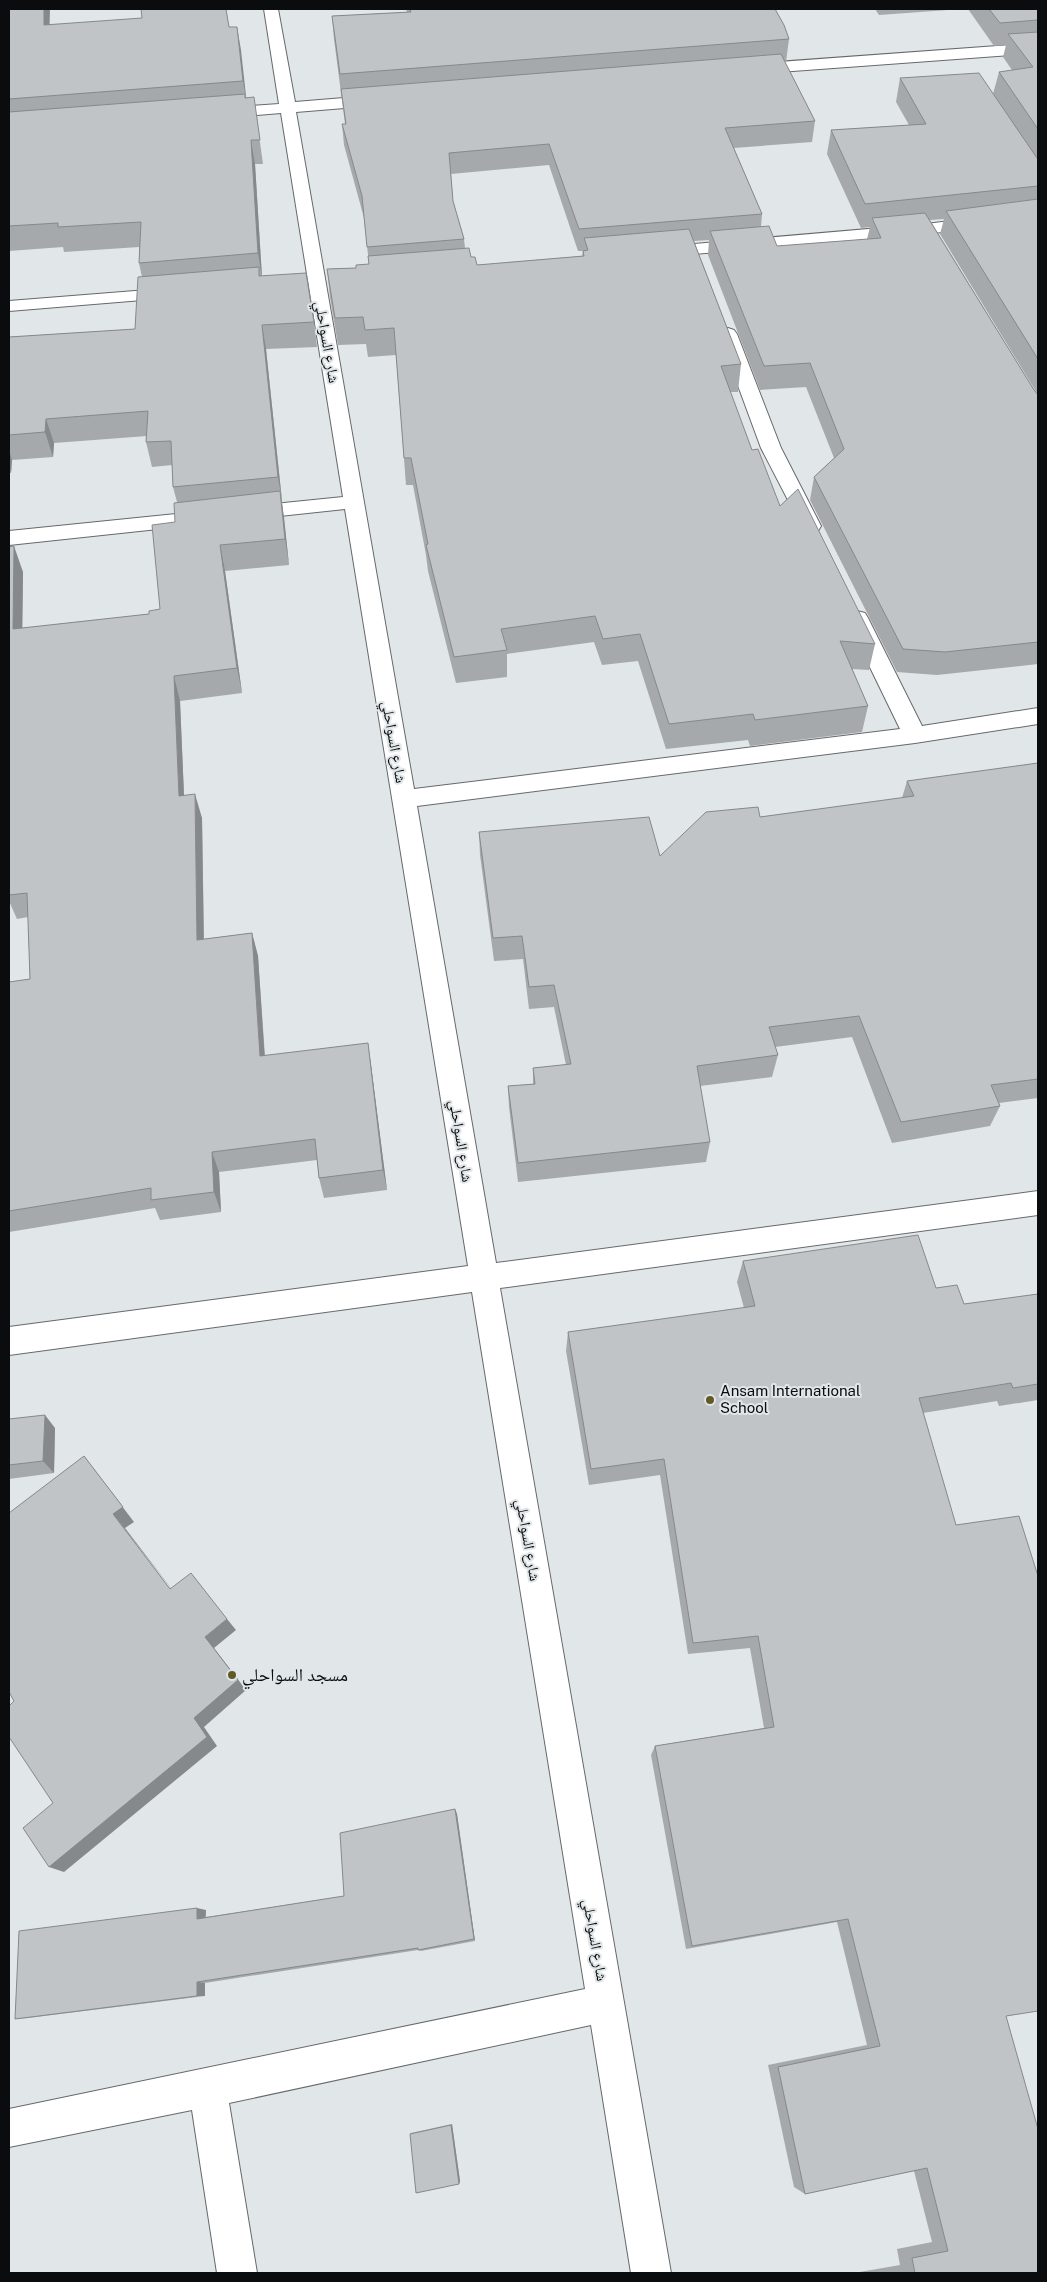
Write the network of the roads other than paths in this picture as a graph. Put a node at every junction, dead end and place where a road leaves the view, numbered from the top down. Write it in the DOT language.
graph roads {
  1 [pos="271,9"];
  2 [pos="1038,48"];
  3 [pos="792,49"];
  4 [pos="956,54"];
  5 [pos="801,65"];
  6 [pos="732,71"];
  7 [pos="967,71"];
  8 [pos="396,98"];
  9 [pos="287,107"];
  10 [pos="208,114"];
  11 [pos="1038,215"];
  12 [pos="926,229"];
  13 [pos="936,246"];
  14 [pos="646,253"];
  15 [pos="187,292"];
  16 [pos="9,306"];
  17 [pos="719,312"];
  18 [pos="354,502"];
  19 [pos="9,538"];
  20 [pos="819,544"];
  21 [pos="850,604"];
  22 [pos="1038,716"];
  23 [pos="915,735"];
  24 [pos="403,799"];
  25 [pos="1038,1203"];
  26 [pos="483,1278"];
  27 [pos="9,1341"];
  28 [pos="606,2003"];
  29 [pos="208,2088"];
  30 [pos="9,2128"];
  31 [pos="237,2273"];
  32 [pos="651,2273"];
  1 -- 9 [label="street, شارع السواحلي"];
  2 -- 4 [label="street"];
  3 -- 5 [label="street"];
  4 -- 5 [label="street"];
  4 -- 7 [label="street"];
  5 -- 6 [label="street"];
  8 -- 9 [label="street"];
  9 -- 10 [label="street"];
  9 -- 18 [label="street, شارع السواحلي"];
  11 -- 12 [label="street"];
  12 -- 13 [label="street"];
  12 -- 14 [label="street"];
  15 -- 16 [label="street"];
  17 -- 20 [label="street"];
  18 -- 19 [label="street"];
  18 -- 24 [label="street, شارع السواحلي"];
  21 -- 23 [label="street"];
  22 -- 23 [label="street"];
  23 -- 24 [label="street"];
  24 -- 26 [label="street, شارع السواحلي"];
  25 -- 26 [label="street"];
  26 -- 27 [label="street"];
  26 -- 28 [label="street, شارع السواحلي"];
  28 -- 29 [label="street"];
  28 -- 32 [label="street, شارع السواحلي"];
  29 -- 30 [label="street"];
  29 -- 31 [label="street"];
}
